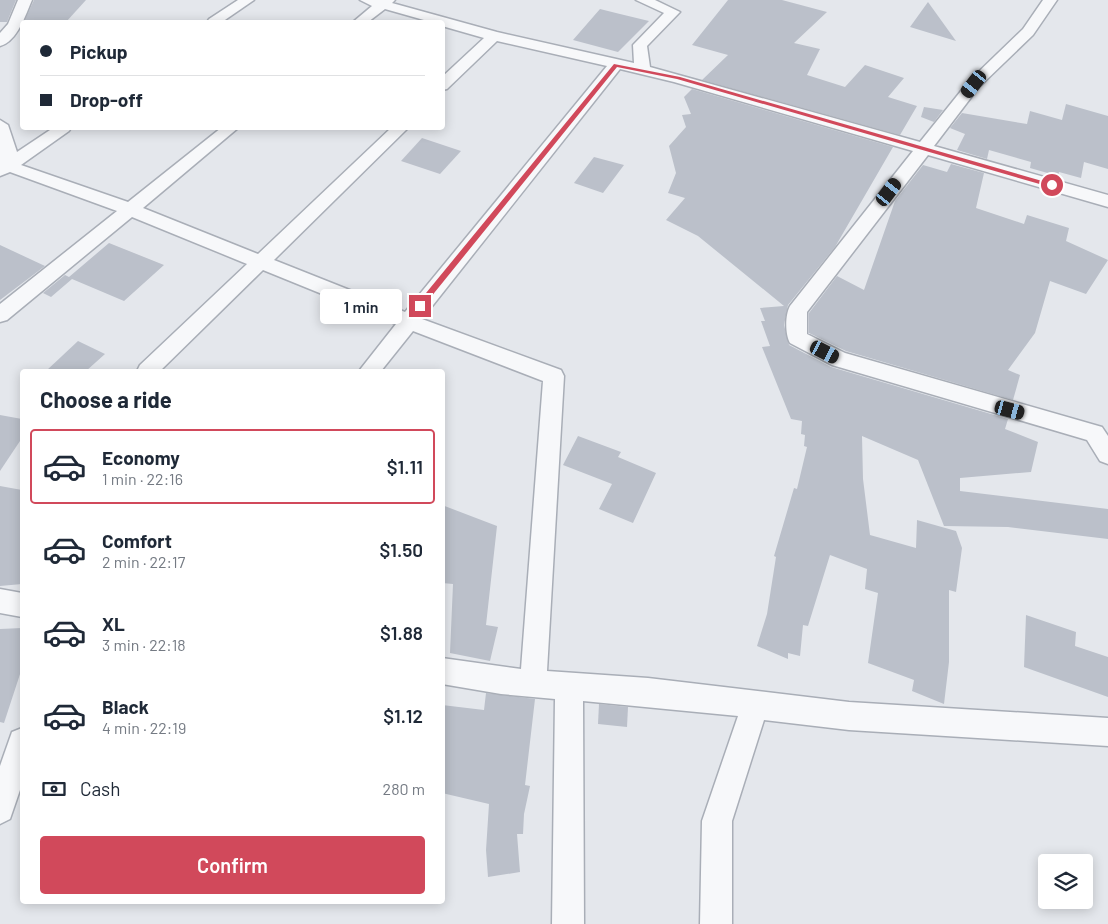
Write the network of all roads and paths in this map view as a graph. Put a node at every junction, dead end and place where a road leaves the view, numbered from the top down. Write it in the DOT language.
graph roads {
  1 [pos="25,0"];
  2 [pos="247,0"];
  3 [pos="367,0"];
  4 [pos="643,0"];
  5 [pos="1050,0"];
  6 [pos="385,2"];
  7 [pos="217,20"];
  8 [pos="362,20"];
  9 [pos="443,20"];
  10 [pos="445,21"];
  11 [pos="494,36"];
  12 [pos="0,42"];
  13 [pos="616,65"];
  14 [pos="645,71"];
  15 [pos="445,83"];
  16 [pos="0,125"];
  17 [pos="60,130"];
  18 [pos="228,130"];
  19 [pos="398,130"];
  20 [pos="923,148"];
  21 [pos="3,166"];
  22 [pos="1108,201"];
  23 [pos="129,209"];
  24 [pos="261,262"];
  25 [pos="0,315"];
  26 [pos="408,321"];
  27 [pos="149,369"];
  28 [pos="370,369"];
  29 [pos="1108,454"];
  30 [pos="0,601"];
  31 [pos="20,604"];
  32 [pos="445,672"];
  33 [pos="533,683"];
  34 [pos="569,686"];
  35 [pos="755,705"];
  36 [pos="1108,732"];
  37 [pos="20,748"];
  38 [pos="0,809"];
  39 [pos="568,924"];
  40 [pos="716,924"];
  1 -- 12 [label="street"];
  2 -- 7 [label="street"];
  3 -- 6 [label="street"];
  4 -- 14 [label="street"];
  5 -- 20 [label="street"];
  6 -- 8 [label="street"];
  6 -- 9 [label="street"];
  10 -- 11 [label="street"];
  11 -- 13 [label="street"];
  11 -- 15 [label="street"];
  13 -- 14 [label="street"];
  13 -- 26 [label="street"];
  14 -- 20 [label="street"];
  16 -- 21 [label="street"];
  17 -- 21 [label="street"];
  18 -- 23 [label="street"];
  19 -- 24 [label="street"];
  20 -- 22 [label="street"];
  20 -- 29 [label="street"];
  21 -- 23 [label="street"];
  23 -- 24 [label="street"];
  23 -- 25 [label="street"];
  24 -- 26 [label="street"];
  24 -- 27 [label="street"];
  26 -- 28 [label="street"];
  26 -- 33 [label="street"];
  30 -- 31 [label="street"];
  32 -- 33 [label="street"];
  33 -- 34 [label="street"];
  34 -- 35 [label="street"];
  34 -- 39 [label="street"];
  35 -- 36 [label="street"];
  35 -- 40 [label="street"];
  37 -- 38 [label="street"];
}
